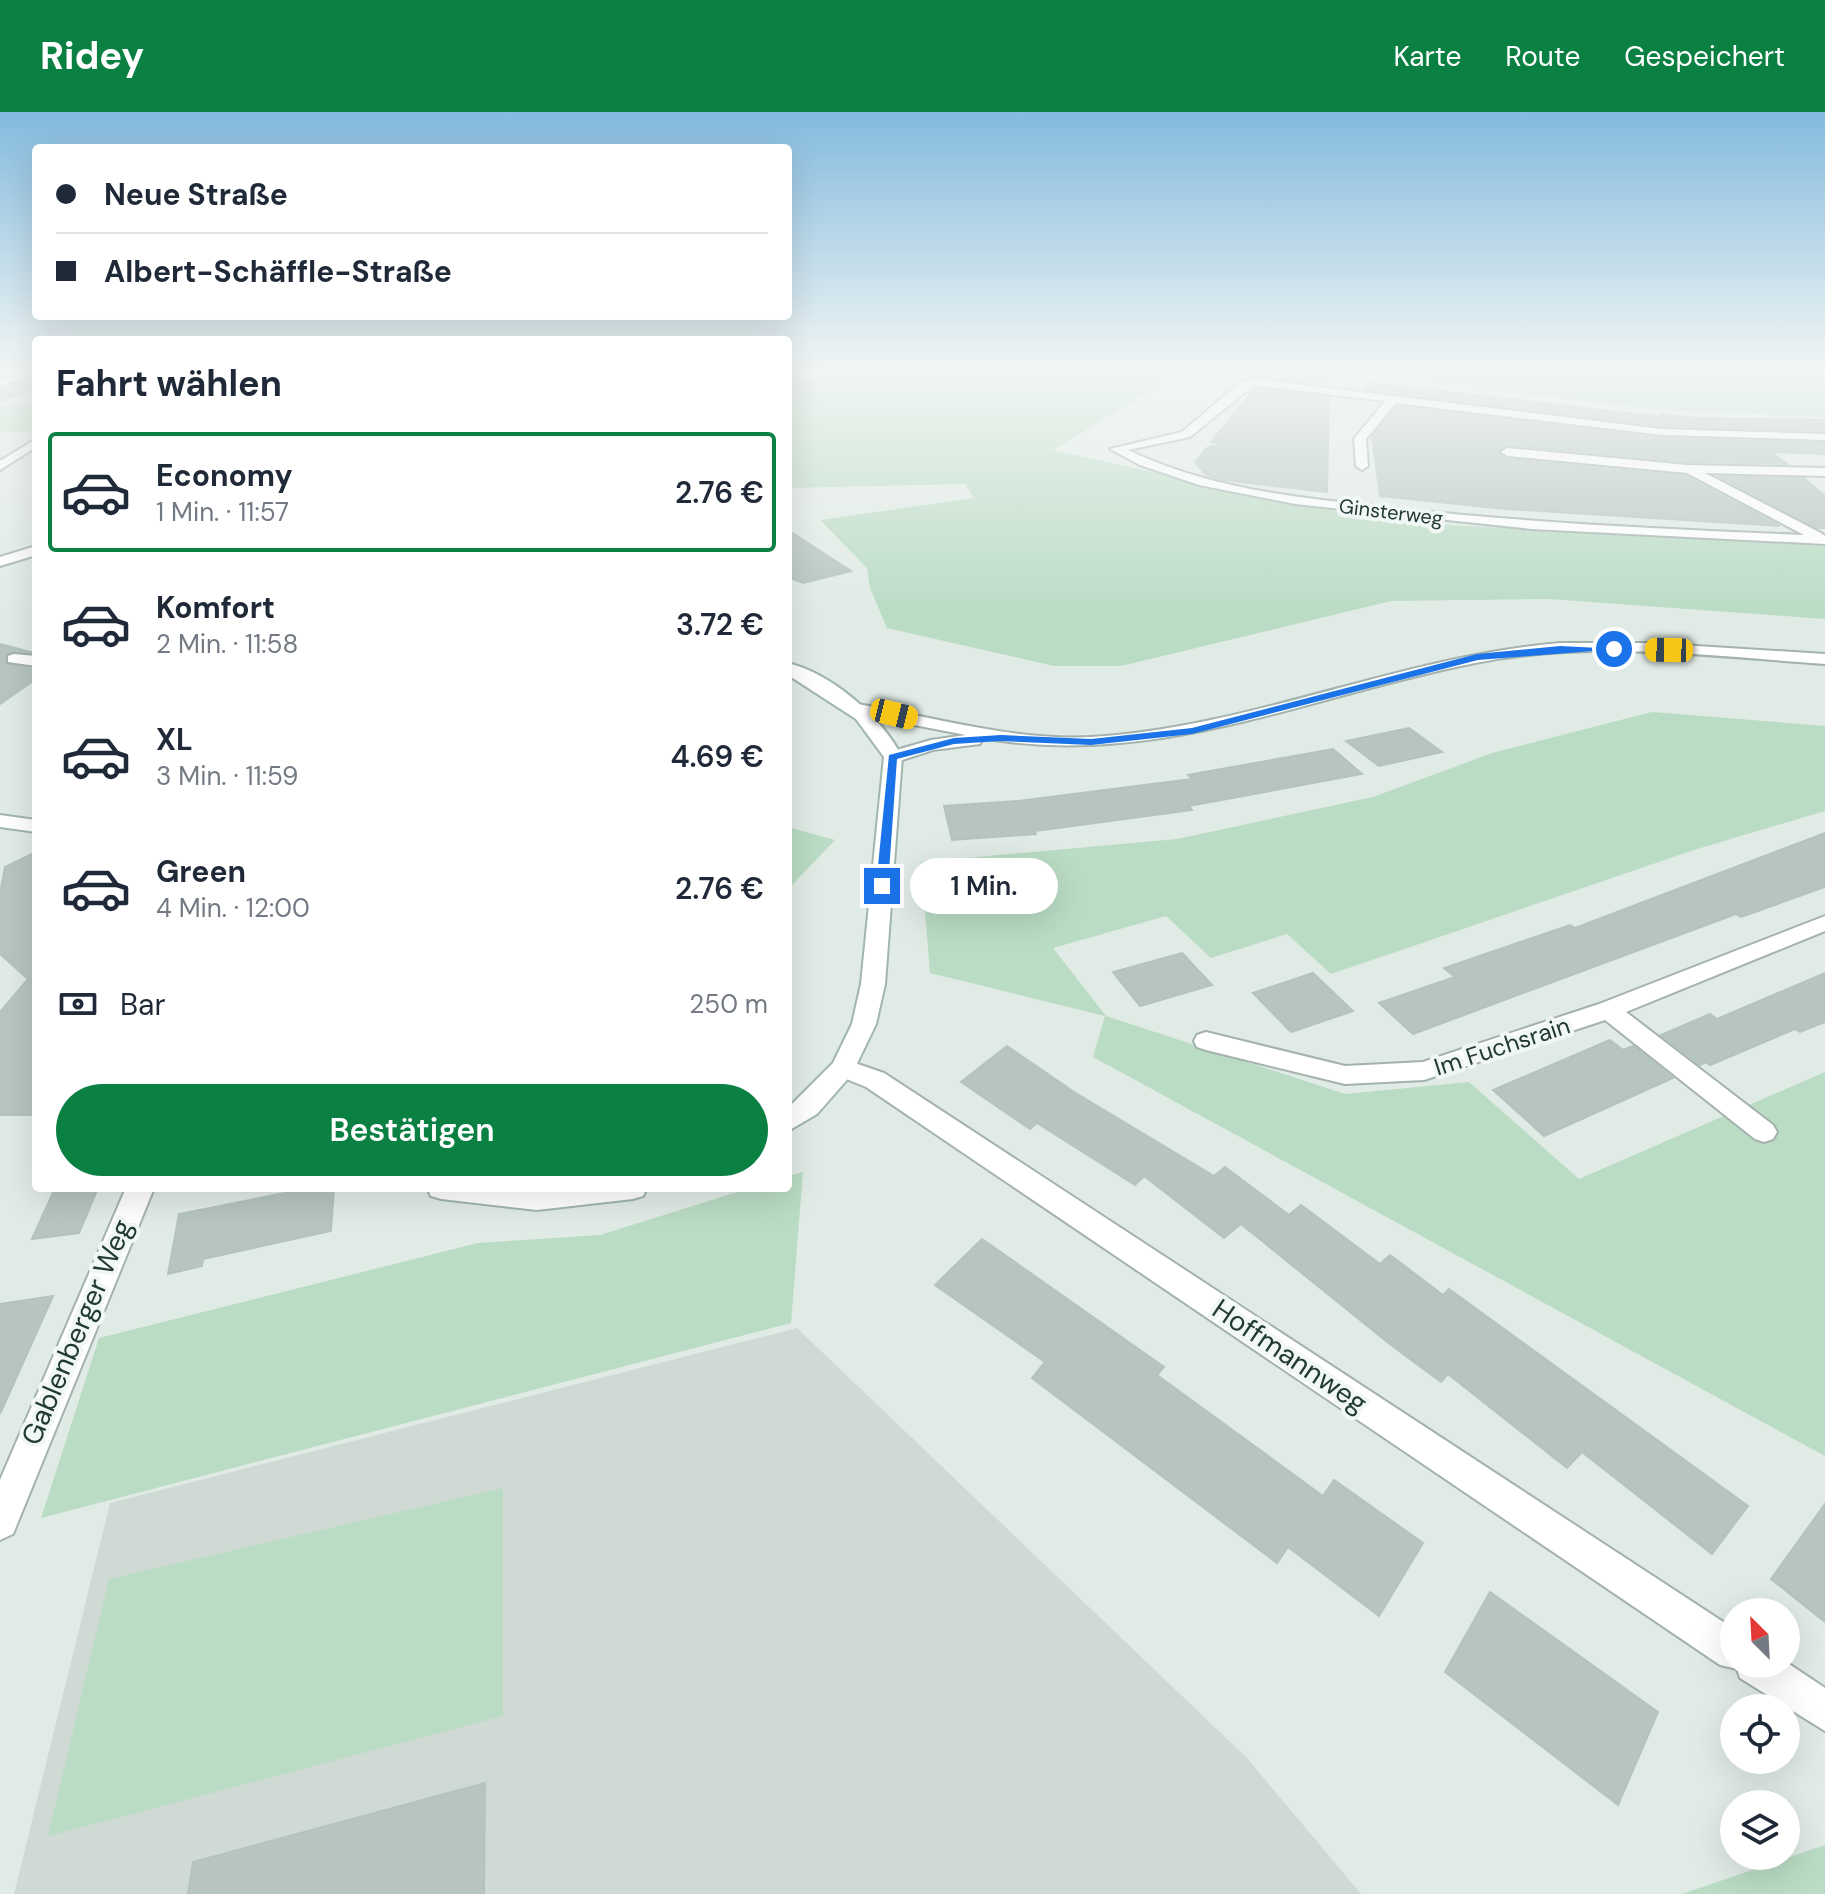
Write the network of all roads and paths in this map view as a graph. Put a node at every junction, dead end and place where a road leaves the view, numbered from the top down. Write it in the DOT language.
graph roads {
  1 [pos="24,450"];
  2 [pos="1119,450"];
  3 [pos="1361,450"];
  4 [pos="1507,452"];
  5 [pos="1679,456"];
  6 [pos="0,466"];
  7 [pos="1362,466"];
  8 [pos="1687,469"];
  9 [pos="1825,472"];
  10 [pos="1824,540"];
  11 [pos="32,551"];
  12 [pos="0,562"];
  13 [pos="14,659"];
  14 [pos="1825,659"];
  15 [pos="32,661"];
  16 [pos="792,670"];
  17 [pos="852,708"];
  18 [pos="1001,738"];
  19 [pos="893,757"];
  20 [pos="0,821"];
  21 [pos="32,825"];
  22 [pos="1825,923"];
  23 [pos="1608,1010"];
  24 [pos="1206,1041"];
  25 [pos="843,1068"];
  26 [pos="792,1118"];
  27 [pos="1764,1132"];
  28 [pos="138,1192"];
  29 [pos="461,1192"];
  30 [pos="612,1192"];
  31 [pos="0,1522"];
  32 [pos="1720,1642"];
  33 [pos="1775,1678"];
  34 [pos="1825,1711"];
  1 -- 6 [label="street"];
  2 -- 10 [label="street, Ginsterweg"];
  3 -- 7 [label="street"];
  4 -- 8 [label="street"];
  5 -- 8 [label="street"];
  8 -- 9 [label="street"];
  8 -- 10 [label="street"];
  11 -- 12 [label="street"];
  13 -- 15 [label="street"];
  14 -- 18 [label="street"];
  16 -- 17 [label="street"];
  17 -- 18 [label="street"];
  17 -- 19 [label="street"];
  18 -- 19 [label="street"];
  19 -- 25 [label="street"];
  20 -- 21 [label="street"];
  22 -- 23 [label="street, Im Fuchsrain"];
  23 -- 24 [label="street, Im Fuchsrain"];
  23 -- 27 [label="street"];
  25 -- 26 [label="street"];
  25 -- 32 [label="street, Hoffmannweg"];
  28 -- 31 [label="street, Gablenberger Weg"];
  29 -- 30 [label="street"];
  33 -- 34 [label="street"];
}
